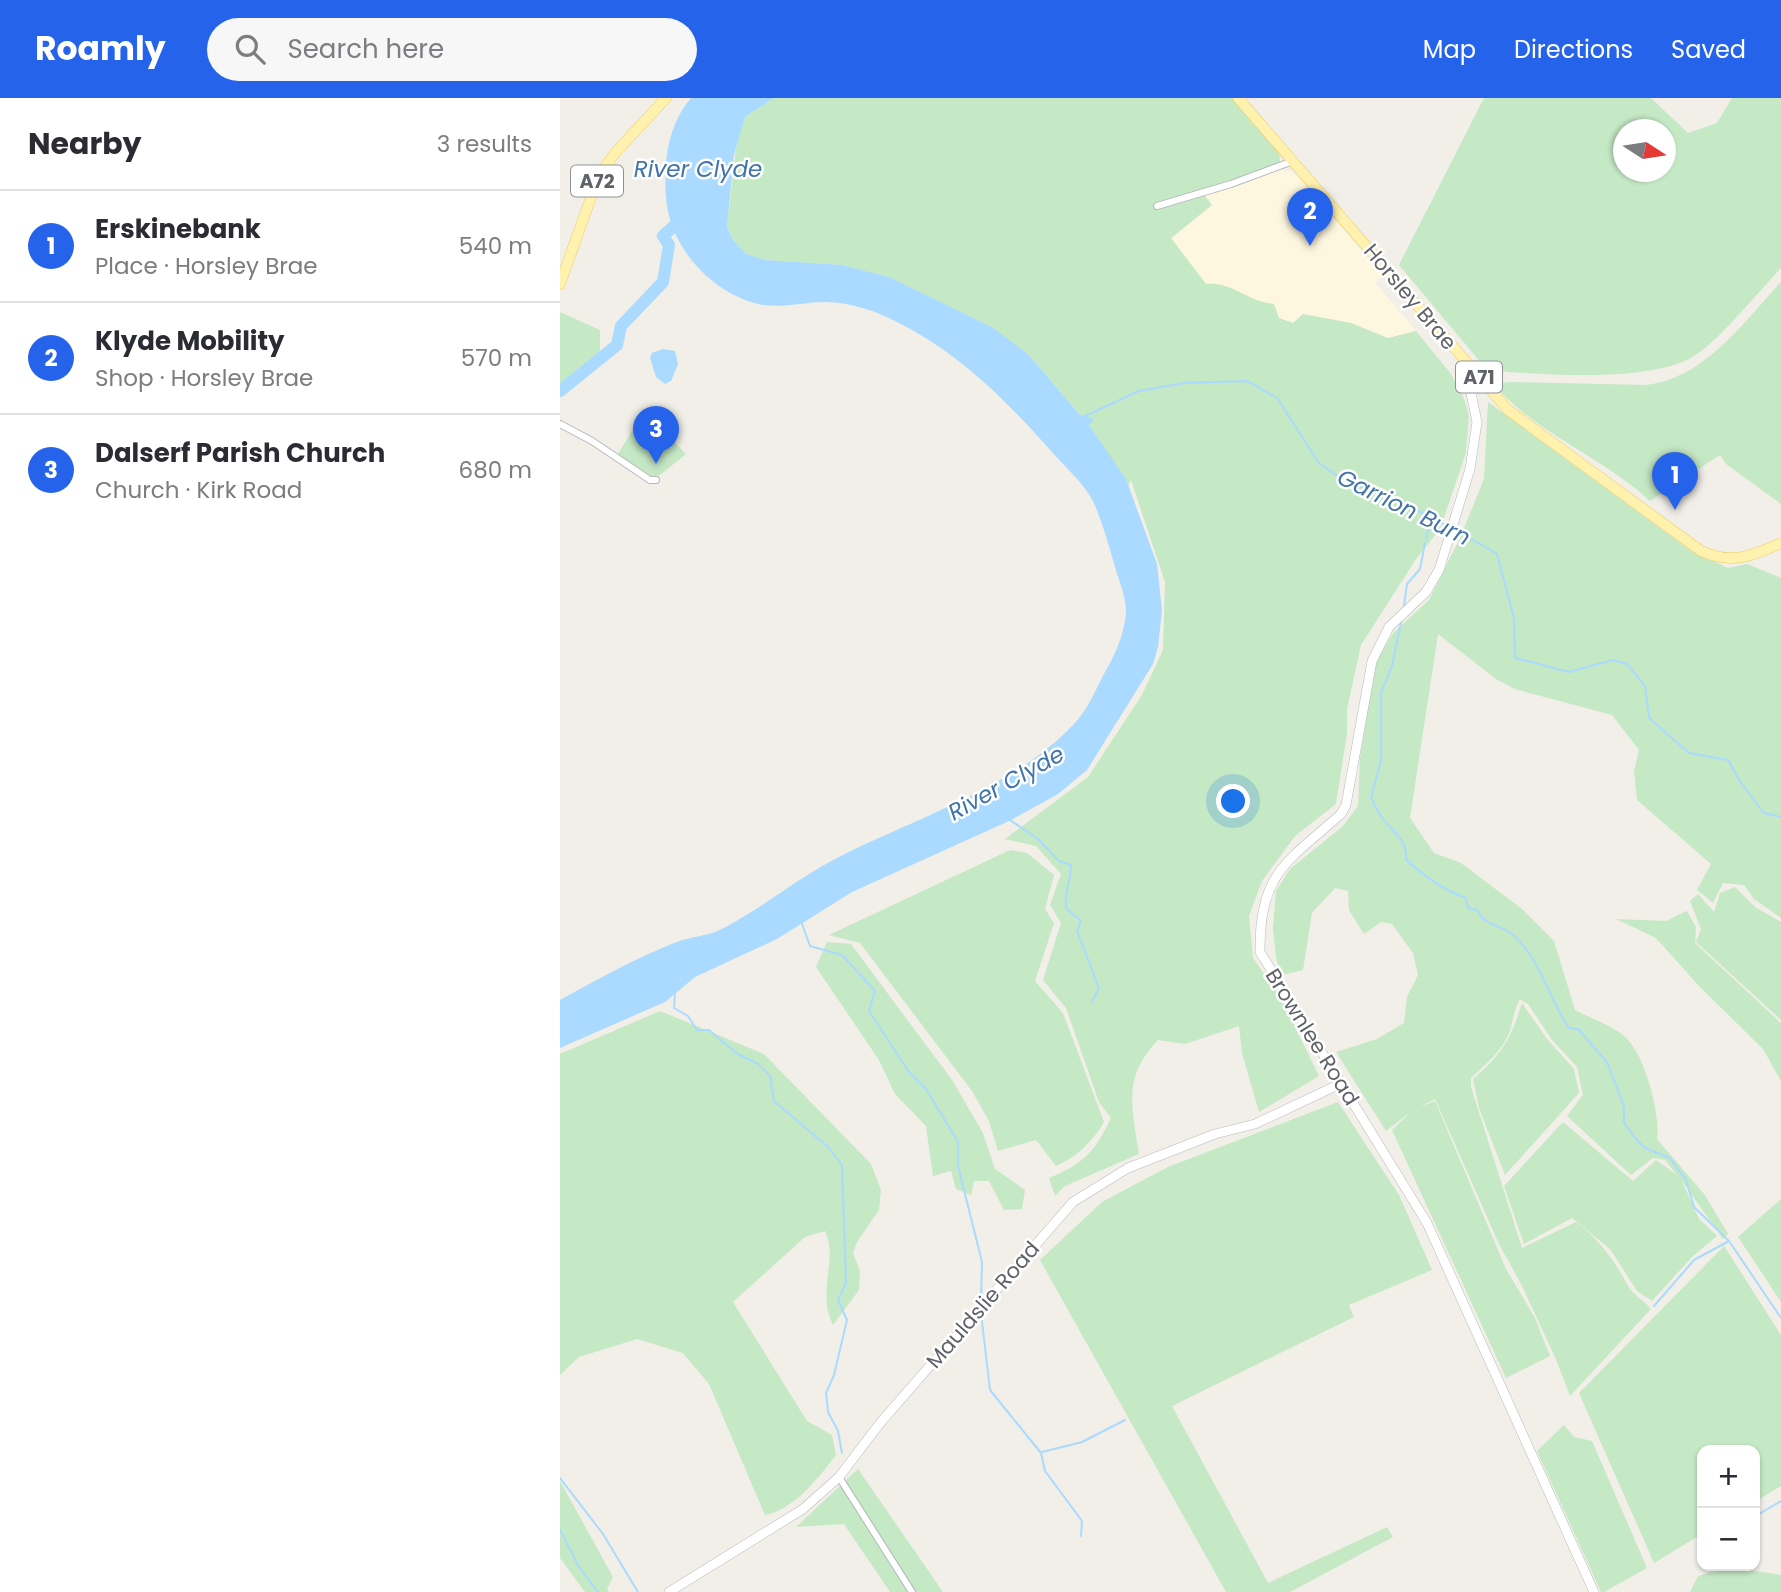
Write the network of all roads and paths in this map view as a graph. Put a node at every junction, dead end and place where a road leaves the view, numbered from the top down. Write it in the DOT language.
graph roads {
  1 [pos="666,98"];
  2 [pos="1238,98"];
  3 [pos="1293,161"];
  4 [pos="1157,206"];
  5 [pos="560,284"];
  6 [pos="1470,368"];
  7 [pos="560,424"];
  8 [pos="656,480"];
  9 [pos="1781,543"];
  10 [pos="1340,1084"];
  11 [pos="839,1478"];
  12 [pos="669,1592"];
  13 [pos="912,1592"];
  14 [pos="1594,1592"];
  1 -- 5 [label="main road, A72"];
  2 -- 3 [label="main road, Horsley Brae / A71"];
  3 -- 4 [label="street"];
  3 -- 6 [label="main road, Horsley Brae / A71"];
  6 -- 9 [label="main road, Horsley Brae / A71"];
  6 -- 10 [label="main road, Brownlee Road"];
  7 -- 8 [label="street"];
  10 -- 11 [label="main road, Mauldslie Road"];
  10 -- 14 [label="main road, Brownlee Road"];
  11 -- 12 [label="main road, Mauldslie Road"];
  11 -- 13 [label="street"];
}
